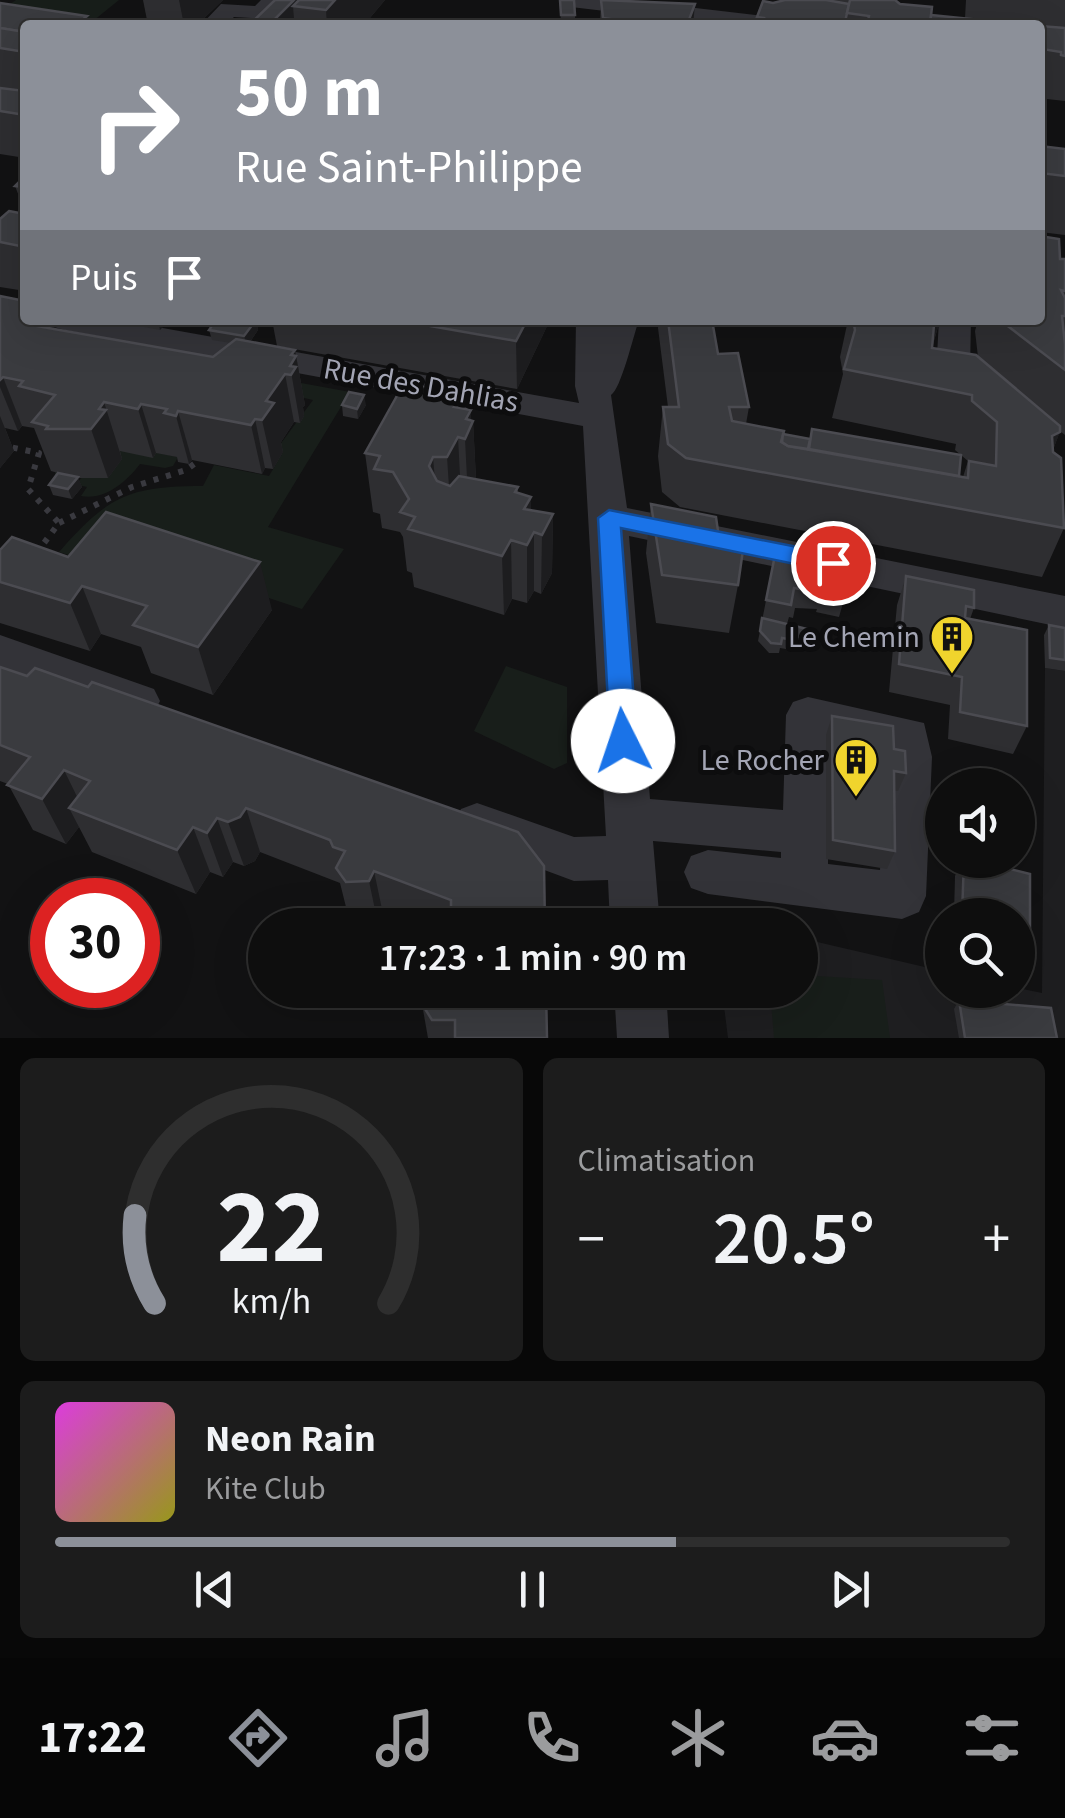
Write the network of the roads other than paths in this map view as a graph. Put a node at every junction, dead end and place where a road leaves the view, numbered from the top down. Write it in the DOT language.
graph roads {
  1 [pos="274,0"];
  2 [pos="581,7"];
  3 [pos="227,11"];
  4 [pos="738,14"];
  5 [pos="92,325"];
  6 [pos="592,325"];
  7 [pos="621,325"];
  8 [pos="955,325"];
  9 [pos="995,408"];
  10 [pos="600,418"];
  11 [pos="609,518"];
  12 [pos="1065,612"];
  13 [pos="0,651"];
  14 [pos="183,717"];
  15 [pos="440,810"];
  16 [pos="804,833"];
  17 [pos="630,838"];
  18 [pos="708,872"];
  19 [pos="804,884"];
  20 [pos="635,908"];
  21 [pos="642,1008"];
  22 [pos="644,1038"];
  1 -- 3 [label="street"];
  2 -- 4 [label="street"];
  5 -- 10 [label="street, Rue des Dahlias"];
  6 -- 10 [label="street"];
  7 -- 10 [label="street"];
  8 -- 9 [label="street"];
  10 -- 11 [label="street"];
  11 -- 12 [label="street"];
  11 -- 17 [label="street"];
  13 -- 14 [label="street"];
  15 -- 17 [label="street"];
  16 -- 17 [label="street"];
  16 -- 19 [label="street"];
  16 -- 19 [label="street"];
  17 -- 20 [label="street"];
  18 -- 19 [label="street"];
  21 -- 22 [label="street"];
}
